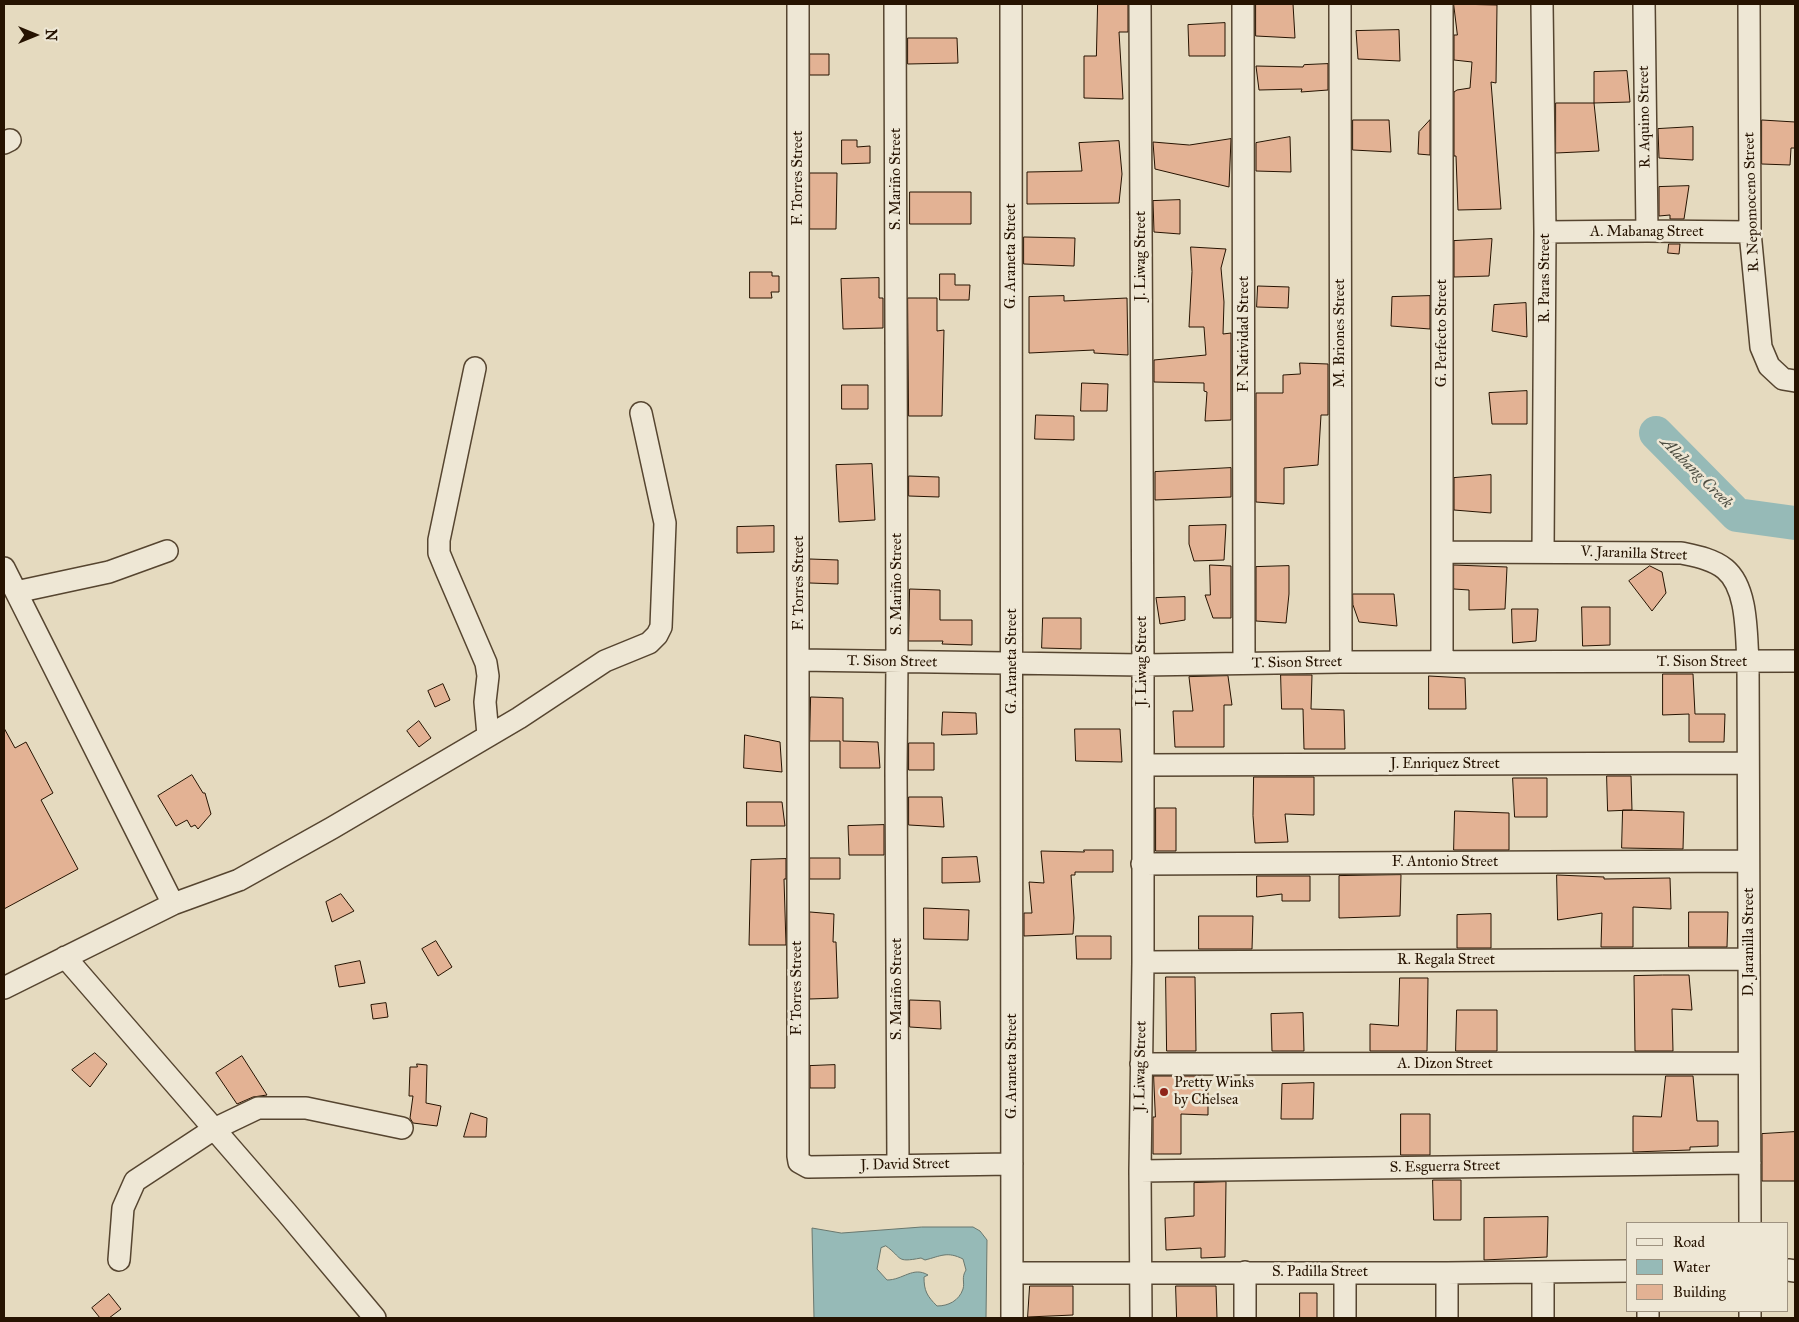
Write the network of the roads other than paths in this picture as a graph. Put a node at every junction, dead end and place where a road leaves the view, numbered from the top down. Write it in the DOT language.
graph roads {
  1 [pos="798,4"];
  2 [pos="895,4"];
  3 [pos="1011,4"];
  4 [pos="1140,4"];
  5 [pos="1243,4"];
  6 [pos="1340,4"];
  7 [pos="1442,4"];
  8 [pos="1542,4"];
  9 [pos="1644,4"];
  10 [pos="1749,4"];
  11 [pos="1647,231"];
  12 [pos="1545,232"];
  13 [pos="1750,232"];
  14 [pos="475,368"];
  15 [pos="1795,380"];
  16 [pos="641,413"];
  17 [pos="167,551"];
  18 [pos="1442,552"];
  19 [pos="1543,552"];
  20 [pos="4,568"];
  21 [pos="16,592"];
  22 [pos="799,660"];
  23 [pos="1795,661"];
  24 [pos="897,662"];
  25 [pos="1341,662"];
  26 [pos="1442,662"];
  27 [pos="1748,662"];
  28 [pos="1244,663"];
  29 [pos="1012,664"];
  30 [pos="1143,666"];
  31 [pos="488,735"];
  32 [pos="1748,763"];
  33 [pos="1143,765"];
  34 [pos="1748,861"];
  35 [pos="1142,864"];
  36 [pos="173,904"];
  37 [pos="66,957"];
  38 [pos="1749,959"];
  39 [pos="1143,962"];
  40 [pos="4,988"];
  41 [pos="1749,1063"];
  42 [pos="1141,1064"];
  43 [pos="402,1128"];
  44 [pos="214,1129"];
  45 [pos="799,1162"];
  46 [pos="1750,1163"];
  47 [pos="1012,1164"];
  48 [pos="898,1165"];
  49 [pos="1140,1171"];
  50 [pos="1750,1222"];
  51 [pos="119,1260"];
  52 [pos="1626,1270"];
  53 [pos="1245,1272"];
  54 [pos="1543,1272"];
  55 [pos="1012,1273"];
  56 [pos="1141,1273"];
  57 [pos="1344,1273"];
  58 [pos="1446,1273"];
  59 [pos="375,1318"];
  60 [pos="1012,1318"];
  61 [pos="1141,1318"];
  62 [pos="1245,1318"];
  63 [pos="1345,1318"];
  64 [pos="1447,1318"];
  65 [pos="1544,1318"];
  1 -- 22 [label="street, F. Torres Street"];
  2 -- 24 [label="street, S. Mariño Street"];
  3 -- 29 [label="street, G. Araneta Street"];
  4 -- 30 [label="street, J. Liwag Street"];
  5 -- 28 [label="street, F. Natividad Street"];
  6 -- 25 [label="street, M. Briones Street"];
  7 -- 18 [label="street, G. Perfecto Street"];
  8 -- 12 [label="street, R. Paras Street"];
  9 -- 11 [label="street, R. Aquino Street"];
  10 -- 13 [label="street, R. Nepomoceno Street"];
  11 -- 12 [label="street, A. Mabanag Street"];
  11 -- 13 [label="street, A. Mabanag Street"];
  12 -- 19 [label="street, R. Paras Street"];
  13 -- 15 [label="street, R. Nepomoceno Street"];
  14 -- 31 [label="street"];
  16 -- 31 [label="street"];
  17 -- 21 [label="street"];
  18 -- 19 [label="street, V. Jaranilla Street"];
  18 -- 26 [label="street, G. Perfecto Street"];
  19 -- 27 [label="street, V. Jaranilla Street"];
  20 -- 21 [label="street"];
  21 -- 36 [label="street"];
  22 -- 24 [label="street, T. Sison Street"];
  22 -- 45 [label="street, F. Torres Street"];
  23 -- 27 [label="street, T. Sison Street"];
  24 -- 29 [label="street, T. Sison Street"];
  24 -- 48 [label="street, S. Mariño Street"];
  25 -- 26 [label="street, T. Sison Street"];
  25 -- 28 [label="street, T. Sison Street"];
  26 -- 27 [label="street, T. Sison Street"];
  27 -- 32 [label="street, D. Jaranilla Street"];
  28 -- 30 [label="street, T. Sison Street"];
  29 -- 30 [label="street, T. Sison Street"];
  29 -- 47 [label="street, G. Araneta Street"];
  30 -- 33 [label="street, J. Liwag Street"];
  31 -- 36 [label="street"];
  32 -- 33 [label="street, J. Enriquez Street"];
  32 -- 34 [label="street, D. Jaranilla Street"];
  33 -- 35 [label="street, J. Liwag Street"];
  34 -- 35 [label="street, F. Antonio Street"];
  34 -- 38 [label="street, D. Jaranilla Street"];
  35 -- 39 [label="street, J. Liwag Street"];
  36 -- 37 [label="street"];
  37 -- 40 [label="street"];
  37 -- 44 [label="street"];
  38 -- 39 [label="street, R. Regala Street"];
  38 -- 41 [label="street, D. Jaranilla Street"];
  39 -- 42 [label="street, J. Liwag Street"];
  41 -- 42 [label="street, A. Dizon Street"];
  41 -- 46 [label="street, D. Jaranilla Street"];
  42 -- 49 [label="street, J. Liwag Street"];
  43 -- 44 [label="street"];
  44 -- 51 [label="street"];
  44 -- 59 [label="street"];
  45 -- 48 [label="street, J. David Street"];
  46 -- 49 [label="street, S. Esguerra Street"];
  46 -- 50 [label="street, D. Jaranilla Street"];
  47 -- 48 [label="street, J. David Street"];
  47 -- 55 [label="street, G. Araneta Street"];
  49 -- 56 [label="street, J. Liwag Street"];
  52 -- 54 [label="street, S. Padilla Street"];
  53 -- 56 [label="street, S. Padilla Street"];
  53 -- 57 [label="street, S. Padilla Street"];
  53 -- 62 [label="street"];
  54 -- 58 [label="street, S. Padilla Street"];
  54 -- 65 [label="street"];
  55 -- 56 [label="street, S. Padilla Street"];
  55 -- 60 [label="street, G. Araneta Street"];
  56 -- 61 [label="street, J. Liwag Street"];
  57 -- 58 [label="street, S. Padilla Street"];
  57 -- 63 [label="street"];
  58 -- 64 [label="street"];
}
